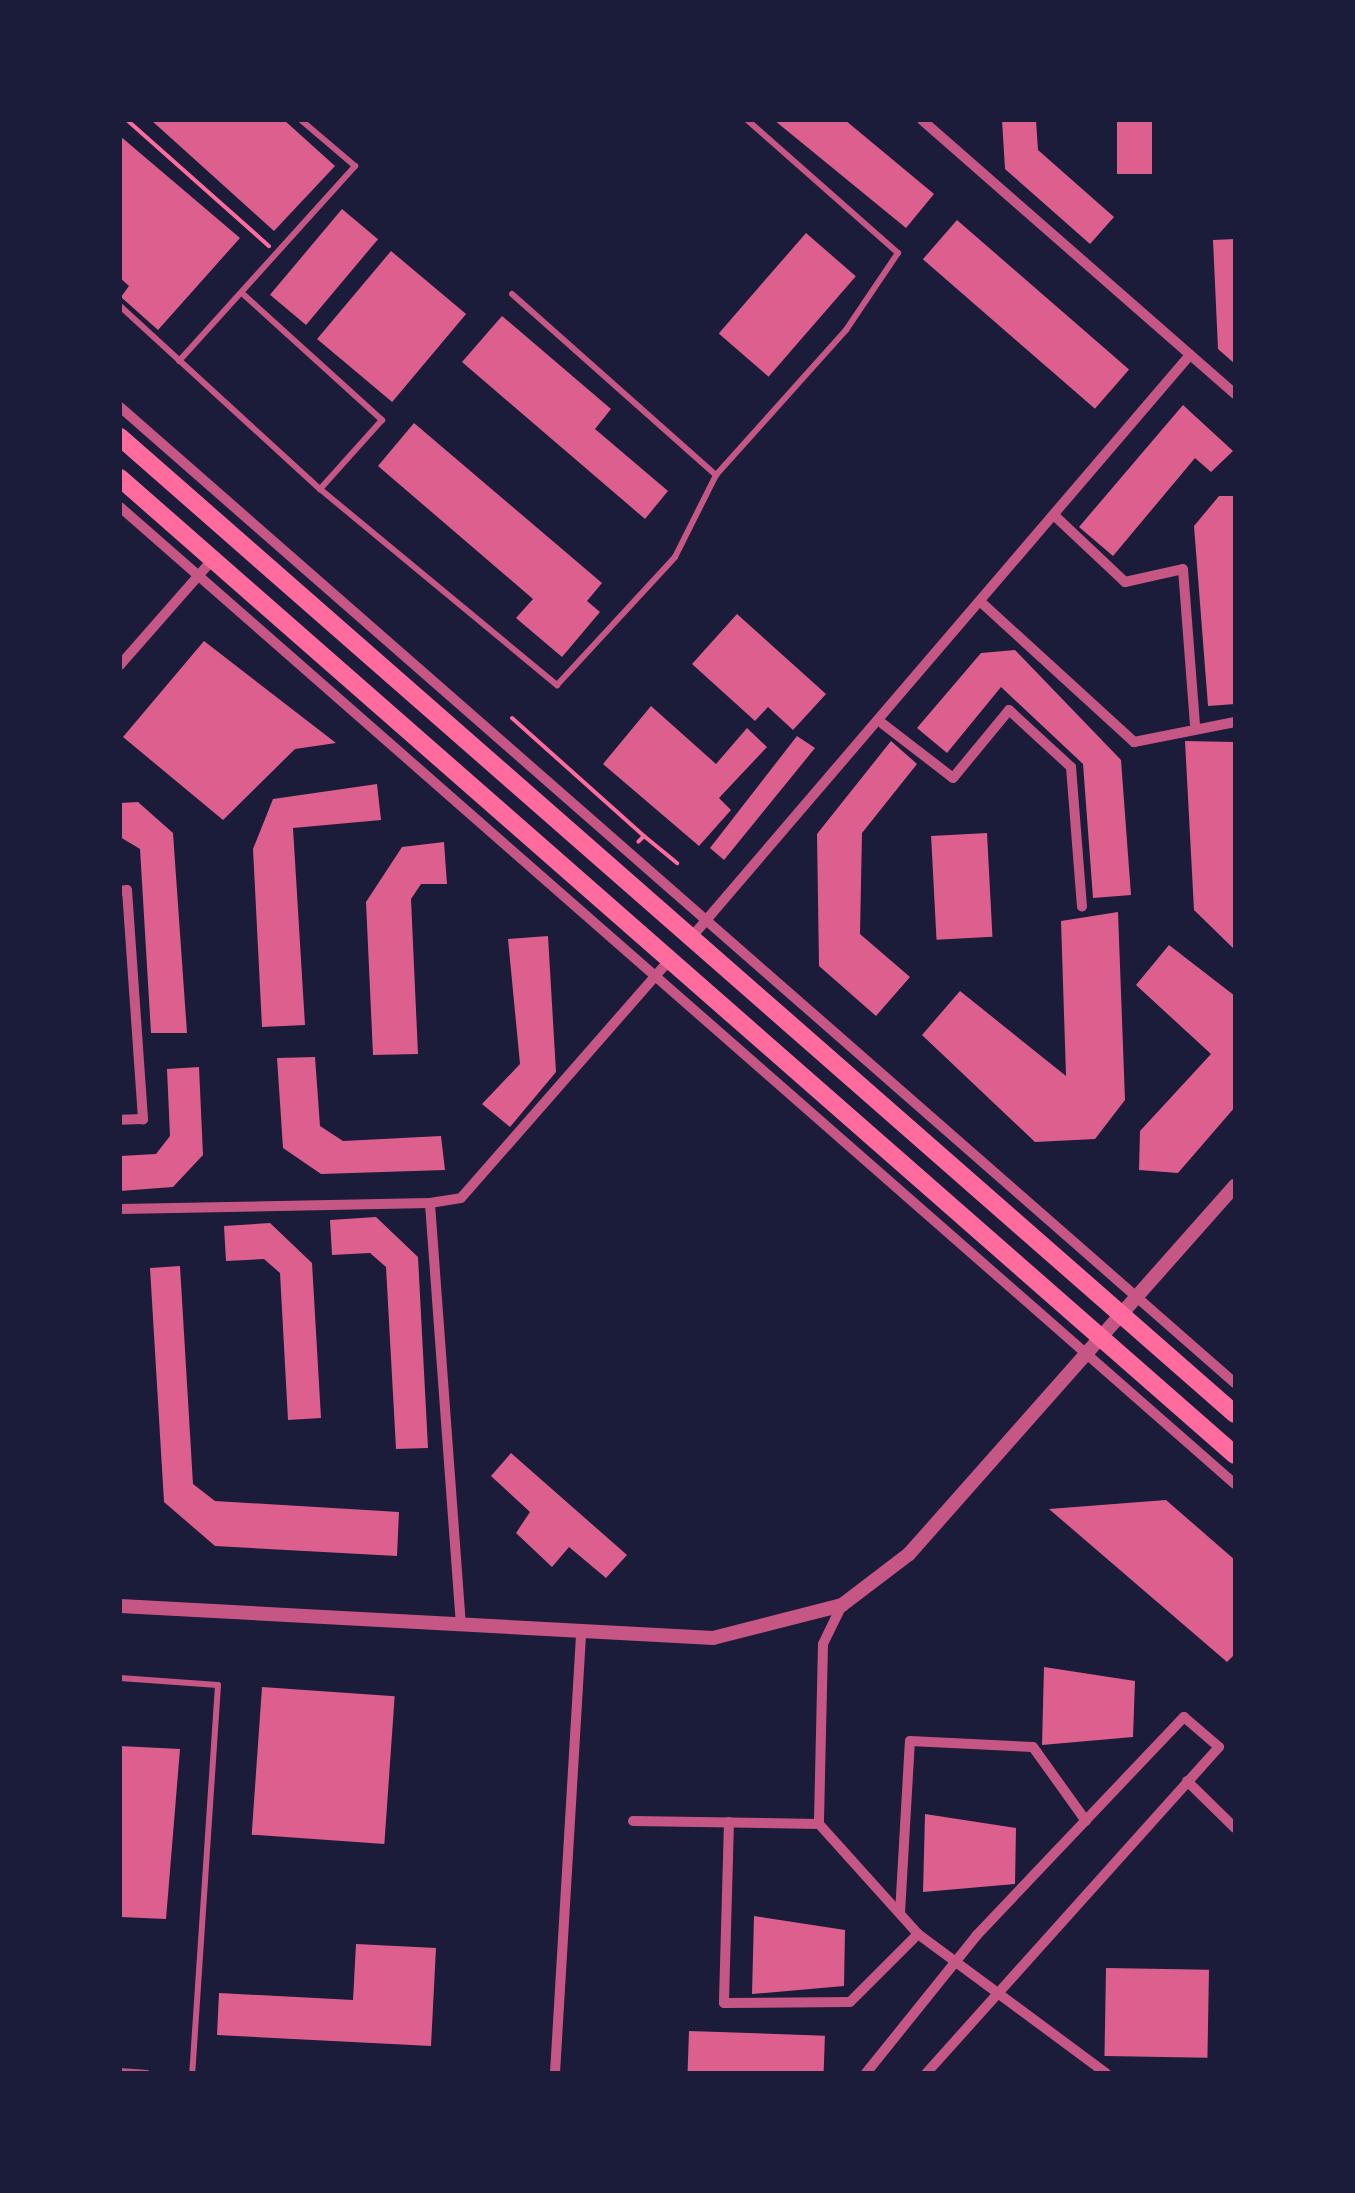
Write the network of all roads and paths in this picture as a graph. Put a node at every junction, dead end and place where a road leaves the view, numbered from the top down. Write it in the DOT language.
graph roads {
  1 [pos="127,120"];
  2 [pos="300,120"];
  3 [pos="747,120"];
  4 [pos="922,120"];
  5 [pos="277,253"];
  6 [pos="243,294"];
  7 [pos="512,294"];
  8 [pos="120,306"];
  9 [pos="1190,356"];
  10 [pos="179,361"];
  11 [pos="1235,394"];
  12 [pos="120,407"];
  13 [pos="120,438"];
  14 [pos="716,475"];
  15 [pos="120,478"];
  16 [pos="320,489"];
  17 [pos="120,507"];
  18 [pos="1056,517"];
  19 [pos="213,559"];
  20 [pos="201,576"];
  21 [pos="983,604"];
  22 [pos="120,665"];
  23 [pos="1235,722"];
  24 [pos="883,724"];
  25 [pos="1194,724"];
  26 [pos="644,836"];
  27 [pos="677,864"];
  28 [pos="120,890"];
  29 [pos="1082,907"];
  30 [pos="707,920"];
  31 [pos="690,939"];
  32 [pos="670,958"];
  33 [pos="654,975"];
  34 [pos="120,1120"];
  35 [pos="1235,1185"];
  36 [pos="430,1203"];
  37 [pos="120,1209"];
  38 [pos="1136,1299"];
  39 [pos="1122,1316"];
  40 [pos="1104,1338"];
  41 [pos="1088,1355"];
  42 [pos="1235,1383"];
  43 [pos="1235,1414"];
  44 [pos="1235,1454"];
  45 [pos="1235,1484"];
  46 [pos="842,1605"];
  47 [pos="120,1606"];
  48 [pos="461,1626"];
  49 [pos="582,1634"];
  50 [pos="120,1678"];
  51 [pos="1188,1780"];
  52 [pos="633,1820"];
  53 [pos="1086,1821"];
  54 [pos="730,1822"];
  55 [pos="819,1824"];
  56 [pos="1235,1828"];
  57 [pos="900,1914"];
  58 [pos="918,1934"];
  59 [pos="958,1957"];
  60 [pos="1000,1990"];
  61 [pos="120,2071"];
  62 [pos="146,2073"];
  63 [pos="192,2073"];
  64 [pos="556,2073"];
  65 [pos="866,2073"];
  66 [pos="927,2073"];
  67 [pos="1106,2073"];
  1 -- 5 [label="path"];
  2 -- 5 [label="lane"];
  3 -- 14 [label="lane"];
  4 -- 9 [label="street"];
  5 -- 6 [label="lane"];
  6 -- 10 [label="lane"];
  6 -- 16 [label="lane"];
  7 -- 14 [label="lane"];
  8 -- 10 [label="lane"];
  9 -- 11 [label="street"];
  9 -- 18 [label="street"];
  10 -- 16 [label="lane"];
  12 -- 30 [label="street"];
  13 -- 31 [label="main road"];
  14 -- 16 [label="lane"];
  15 -- 19 [label="main road"];
  17 -- 20 [label="street"];
  18 -- 21 [label="street"];
  18 -- 25 [label="street"];
  19 -- 20 [label="street"];
  19 -- 32 [label="main road"];
  20 -- 22 [label="street"];
  20 -- 33 [label="street"];
  21 -- 24 [label="street"];
  21 -- 25 [label="street"];
  23 -- 25 [label="street"];
  24 -- 29 [label="street"];
  24 -- 30 [label="street"];
  26 -- 27 [label="path"];
  28 -- 34 [label="street"];
  30 -- 31 [label="street"];
  30 -- 38 [label="street"];
  31 -- 39 [label="main road"];
  32 -- 33 [label="street"];
  32 -- 40 [label="main road"];
  33 -- 36 [label="street"];
  33 -- 41 [label="street"];
  35 -- 38 [label="street"];
  36 -- 37 [label="street"];
  36 -- 48 [label="street"];
  38 -- 39 [label="street"];
  38 -- 42 [label="street"];
  39 -- 40 [label="street"];
  39 -- 43 [label="main road"];
  40 -- 41 [label="street"];
  40 -- 44 [label="main road"];
  41 -- 45 [label="street"];
  41 -- 46 [label="street"];
  46 -- 49 [label="street"];
  46 -- 55 [label="street"];
  47 -- 48 [label="street"];
  48 -- 49 [label="street"];
  49 -- 64 [label="street"];
  50 -- 63 [label="lane"];
  51 -- 53 [label="street"];
  51 -- 56 [label="street"];
  51 -- 60 [label="street"];
  52 -- 54 [label="street"];
  53 -- 57 [label="street"];
  53 -- 59 [label="street"];
  54 -- 55 [label="street"];
  54 -- 58 [label="street"];
  55 -- 57 [label="street"];
  57 -- 58 [label="street"];
  58 -- 59 [label="street"];
  59 -- 60 [label="street"];
  59 -- 65 [label="street"];
  60 -- 66 [label="street"];
  60 -- 67 [label="street"];
  61 -- 62 [label="lane"];
}
